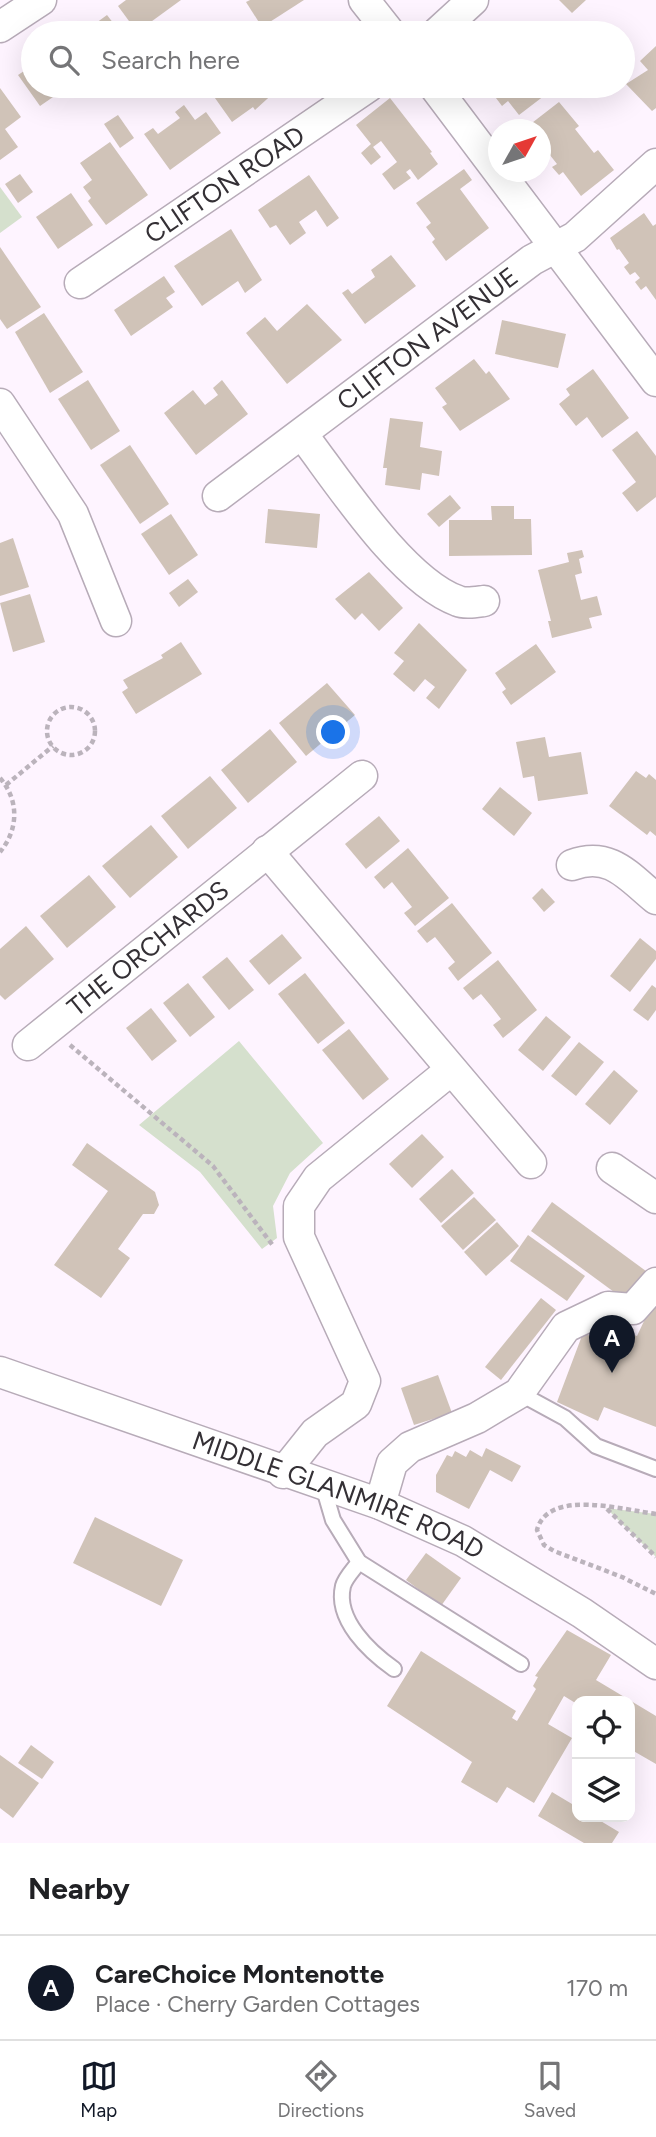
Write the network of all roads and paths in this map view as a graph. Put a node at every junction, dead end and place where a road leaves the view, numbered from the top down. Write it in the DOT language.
graph roads {
  1 [pos="41,0"];
  2 [pos="364,0"];
  3 [pos="473,0"];
  4 [pos="381,21"];
  5 [pos="449,21"];
  6 [pos="0,26"];
  7 [pos="351,98"];
  8 [pos="443,98"];
  9 [pos="656,164"];
  10 [pos="555,248"];
  11 [pos="80,283"];
  12 [pos="656,381"];
  13 [pos="0,404"];
  14 [pos="302,434"];
  15 [pos="218,496"];
  16 [pos="484,601"];
  17 [pos="116,621"];
  18 [pos="52,746"];
  19 [pos="362,776"];
  20 [pos="0,778"];
  21 [pos="6,785"];
  22 [pos="267,851"];
  23 [pos="0,852"];
  24 [pos="572,865"];
  25 [pos="656,899"];
  26 [pos="28,1045"];
  27 [pos="452,1070"];
  28 [pos="531,1163"];
  29 [pos="612,1168"];
  30 [pos="656,1198"];
  31 [pos="313,1267"];
  32 [pos="656,1283"];
  33 [pos="0,1373"];
  34 [pos="519,1393"];
  35 [pos="656,1469"];
  36 [pos="283,1473"];
  37 [pos="323,1486"];
  38 [pos="380,1504"];
  39 [pos="606,1508"];
  40 [pos="656,1514"];
  41 [pos="656,1557"];
  42 [pos="359,1562"];
  43 [pos="656,1594"];
  44 [pos="522,1664"];
  45 [pos="656,1664"];
  46 [pos="394,1669"];
  1 -- 6 [label="street"];
  2 -- 4 [label="street"];
  3 -- 5 [label="street"];
  7 -- 11 [label="street, CLIFTON ROAD"];
  8 -- 10 [label="street"];
  9 -- 10 [label="street, CLIFTON AVENUE"];
  10 -- 12 [label="street"];
  10 -- 14 [label="street, CLIFTON AVENUE"];
  13 -- 17 [label="street"];
  14 -- 15 [label="street, CLIFTON AVENUE"];
  14 -- 16 [label="street"];
  18 -- 18 [label="path"];
  18 -- 21 [label="path"];
  19 -- 22 [label="street, THE ORCHARDS"];
  20 -- 21 [label="path"];
  21 -- 23 [label="path"];
  22 -- 26 [label="street, THE ORCHARDS"];
  22 -- 27 [label="street"];
  24 -- 25 [label="street"];
  26 -- 31 [label="path"];
  27 -- 28 [label="street"];
  27 -- 31 [label="street"];
  29 -- 30 [label="street"];
  31 -- 36 [label="street"];
  32 -- 34 [label="street"];
  33 -- 36 [label="street, MIDDLE GLANMIRE ROAD"];
  34 -- 35 [label="lane"];
  34 -- 38 [label="street"];
  36 -- 37 [label="street, MIDDLE GLANMIRE ROAD"];
  37 -- 38 [label="street, MIDDLE GLANMIRE ROAD"];
  37 -- 42 [label="lane"];
  38 -- 45 [label="street, MIDDLE GLANMIRE ROAD"];
  39 -- 40 [label="path"];
  39 -- 41 [label="path"];
  39 -- 43 [label="path"];
  42 -- 44 [label="lane"];
  42 -- 46 [label="lane"];
}
